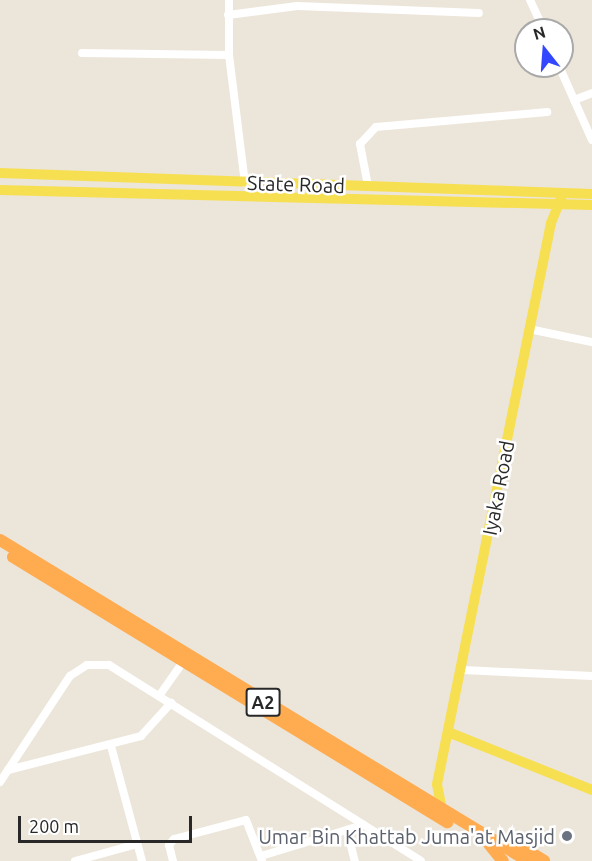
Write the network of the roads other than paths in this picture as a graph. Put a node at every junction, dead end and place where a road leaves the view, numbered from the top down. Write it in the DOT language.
graph roads {
  1 [pos="229,0"];
  2 [pos="530,0"];
  3 [pos="479,13"];
  4 [pos="228,15"];
  5 [pos="538,18"];
  6 [pos="82,53"];
  7 [pos="229,55"];
  8 [pos="564,78"];
  9 [pos="592,93"];
  10 [pos="574,100"];
  11 [pos="547,112"];
  12 [pos="592,140"];
  13 [pos="0,174"];
  14 [pos="0,179"];
  15 [pos="35,183"];
  16 [pos="244,183"];
  17 [pos="0,185"];
  18 [pos="368,186"];
  19 [pos="0,190"];
  20 [pos="592,194"];
  21 [pos="548,198"];
  22 [pos="562,199"];
  23 [pos="592,205"];
  24 [pos="551,223"];
  25 [pos="529,329"];
  26 [pos="592,342"];
  27 [pos="0,540"];
  28 [pos="0,548"];
  29 [pos="183,662"];
  30 [pos="463,670"];
  31 [pos="592,676"];
  32 [pos="159,696"];
  33 [pos="171,703"];
  34 [pos="448,732"];
  35 [pos="111,746"];
  36 [pos="8,770"];
  37 [pos="0,782"];
  38 [pos="438,784"];
  39 [pos="592,790"];
  40 [pos="420,797"];
  41 [pos="442,810"];
  42 [pos="363,825"];
  43 [pos="347,830"];
  44 [pos="492,841"];
  45 [pos="137,844"];
  46 [pos="262,859"];
  47 [pos="75,861"];
  48 [pos="142,861"];
  49 [pos="173,861"];
  50 [pos="355,861"];
  51 [pos="421,861"];
  52 [pos="503,861"];
  53 [pos="514,861"];
  54 [pos="528,861"];
  55 [pos="544,861"];
  1 -- 4 [label="street"];
  2 -- 5 [label="street"];
  3 -- 4 [label="street"];
  4 -- 7 [label="street"];
  6 -- 7 [label="street"];
  7 -- 16 [label="street"];
  8 -- 10 [label="street"];
  9 -- 10 [label="street"];
  10 -- 12 [label="street"];
  11 -- 18 [label="street"];
  13 -- 15 [label="main road, State Road"];
  14 -- 15 [label="main road"];
  15 -- 16 [label="main road, State Road"];
  15 -- 17 [label="main road"];
  15 -- 19 [label="main road, State Road"];
  15 -- 21 [label="main road, State Road"];
  16 -- 18 [label="main road, State Road"];
  18 -- 21 [label="main road, State Road"];
  20 -- 22 [label="main road, State Road"];
  21 -- 22 [label="main road, State Road"];
  21 -- 24 [label="main road"];
  22 -- 23 [label="main road, State Road"];
  22 -- 24 [label="main road, Iyaka Road"];
  24 -- 25 [label="main road, Iyaka Road"];
  25 -- 26 [label="street"];
  25 -- 30 [label="main road, Iyaka Road"];
  27 -- 40 [label="highway, A2"];
  28 -- 29 [label="highway, A2"];
  29 -- 32 [label="street"];
  29 -- 44 [label="highway, A2"];
  30 -- 31 [label="street"];
  30 -- 34 [label="main road, Iyaka Road"];
  32 -- 33 [label="street"];
  32 -- 36 [label="street"];
  33 -- 35 [label="street"];
  33 -- 42 [label="street"];
  34 -- 38 [label="main road, Iyaka Road"];
  34 -- 39 [label="main road"];
  35 -- 36 [label="street"];
  35 -- 45 [label="street"];
  36 -- 37 [label="street"];
  38 -- 40 [label="main road"];
  38 -- 41 [label="main road, Iyaka Road"];
  40 -- 41 [label="highway, A2"];
  41 -- 44 [label="highway, A2"];
  42 -- 43 [label="street"];
  42 -- 51 [label="street"];
  43 -- 46 [label="street"];
  43 -- 50 [label="street"];
  44 -- 52 [label="highway"];
  44 -- 53 [label="highway, A2"];
  44 -- 54 [label="highway, A2"];
  44 -- 55 [label="highway"];
  45 -- 47 [label="street"];
  45 -- 48 [label="street"];
  46 -- 49 [label="street"];
}
